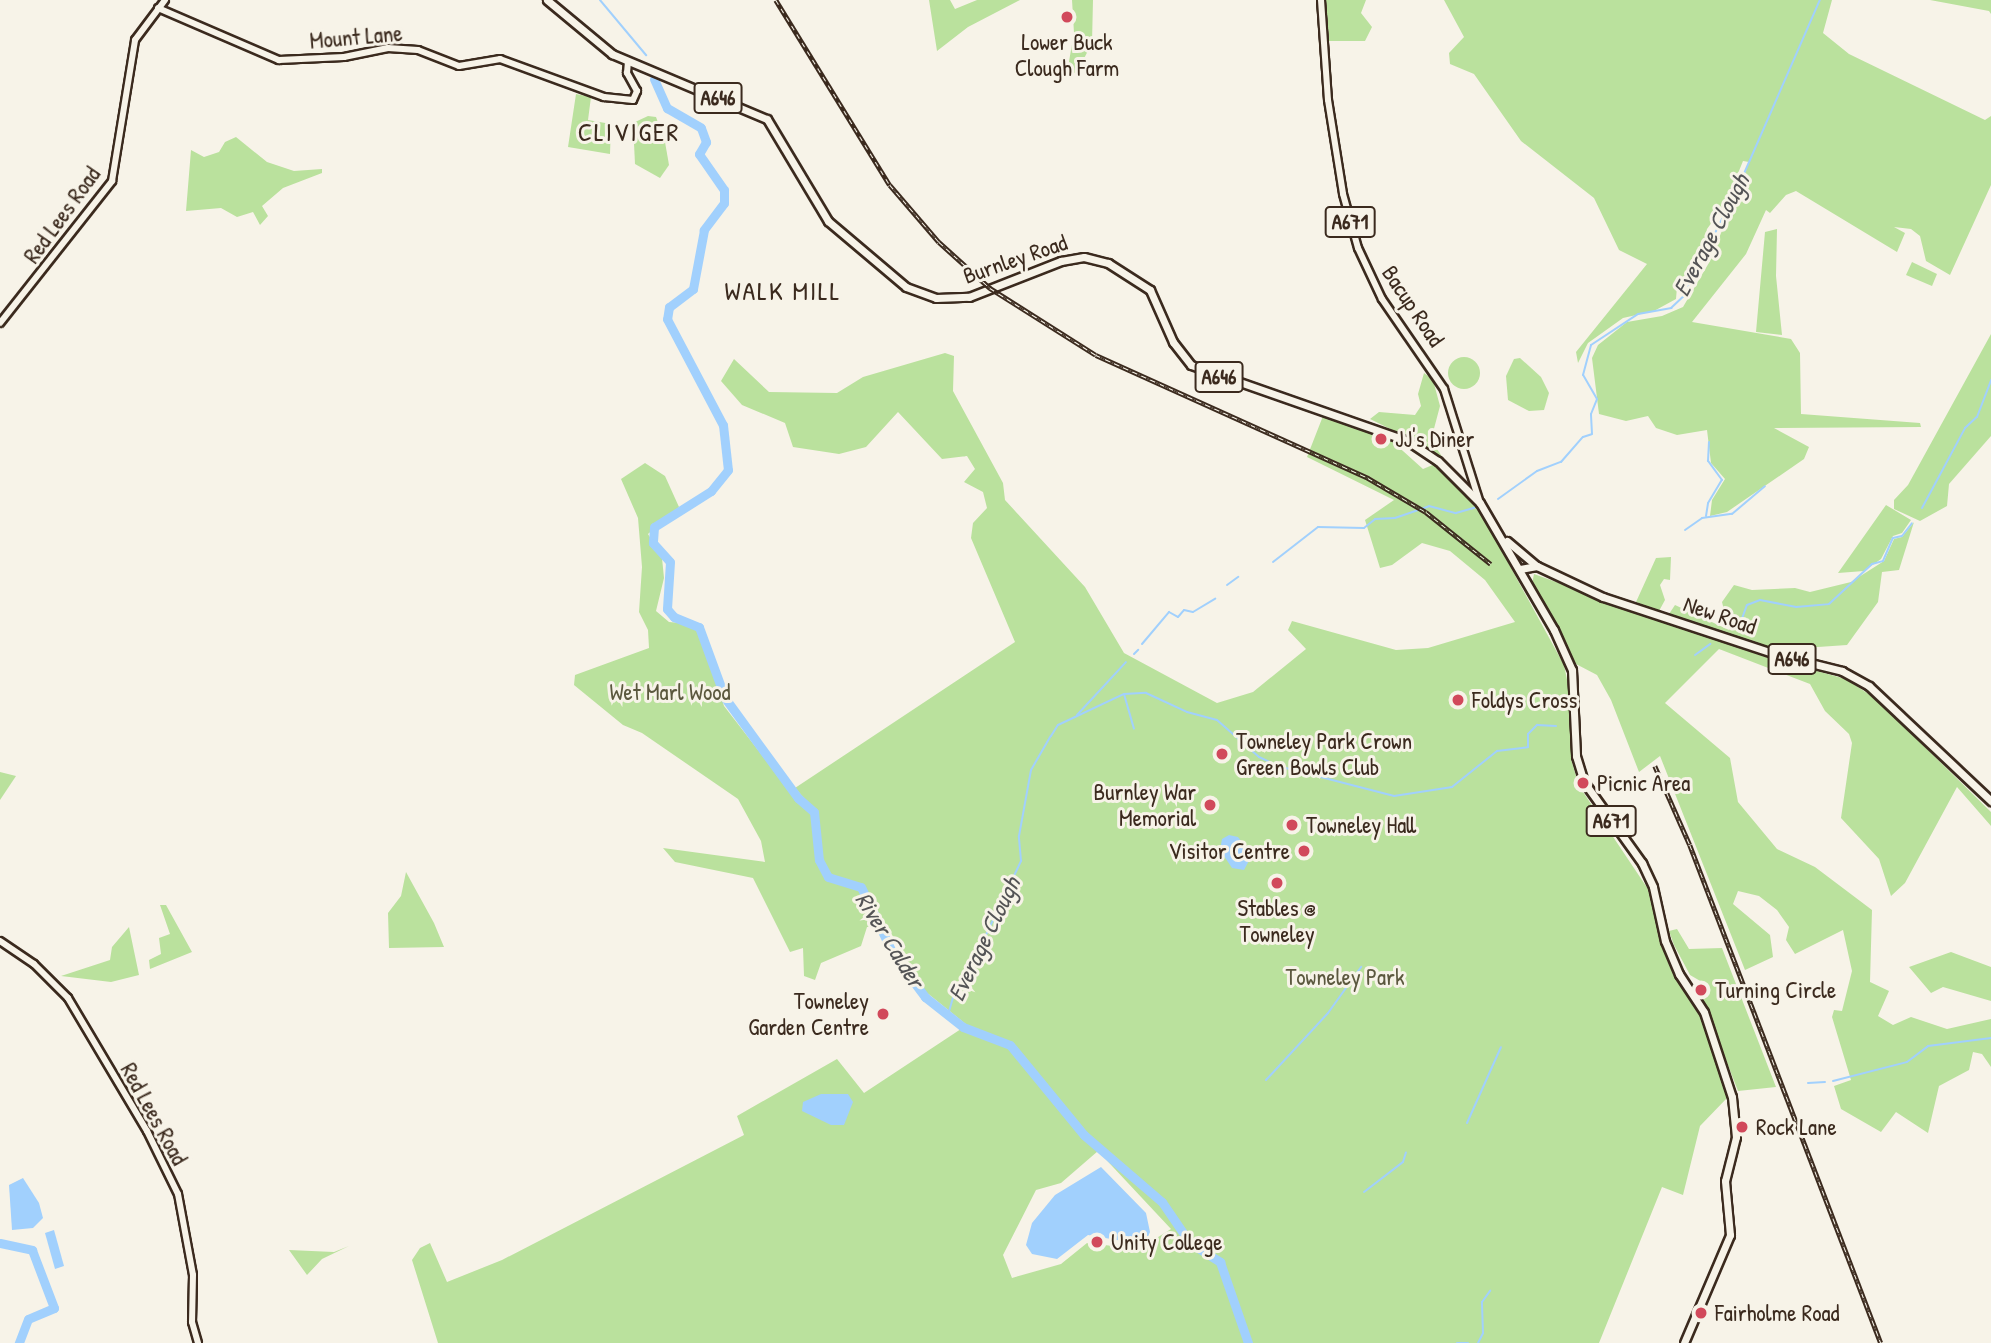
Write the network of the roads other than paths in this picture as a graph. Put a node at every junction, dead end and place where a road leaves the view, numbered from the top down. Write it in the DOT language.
graph roads {
  1 [pos="165,0"];
  2 [pos="547,0"];
  3 [pos="1321,0"];
  4 [pos="158,8"];
  5 [pos="628,61"];
  6 [pos="0,323"];
  7 [pos="1480,503"];
  8 [pos="1501,536"];
  9 [pos="1537,566"];
  10 [pos="1520,569"];
  11 [pos="1991,801"];
  12 [pos="0,941"];
  13 [pos="198,1343"];
  14 [pos="1684,1343"];
  1 -- 4 [label="street, Red Lees Road"];
  2 -- 5 [label="highway, Burnley Road / A646"];
  3 -- 7 [label="street, Bacup Road / A671"];
  4 -- 5 [label="street, Mount Lane"];
  4 -- 6 [label="street, Red Lees Road"];
  5 -- 7 [label="highway, Burnley Road / A646"];
  7 -- 8 [label="highway, Burnley Road"];
  8 -- 9 [label="highway, New Road"];
  8 -- 10 [label="highway, Burnley Road"];
  9 -- 10 [label="highway"];
  9 -- 11 [label="highway, New Road / A646"];
  10 -- 14 [label="highway, A671"];
  12 -- 13 [label="street, Red Lees Road"];
}
